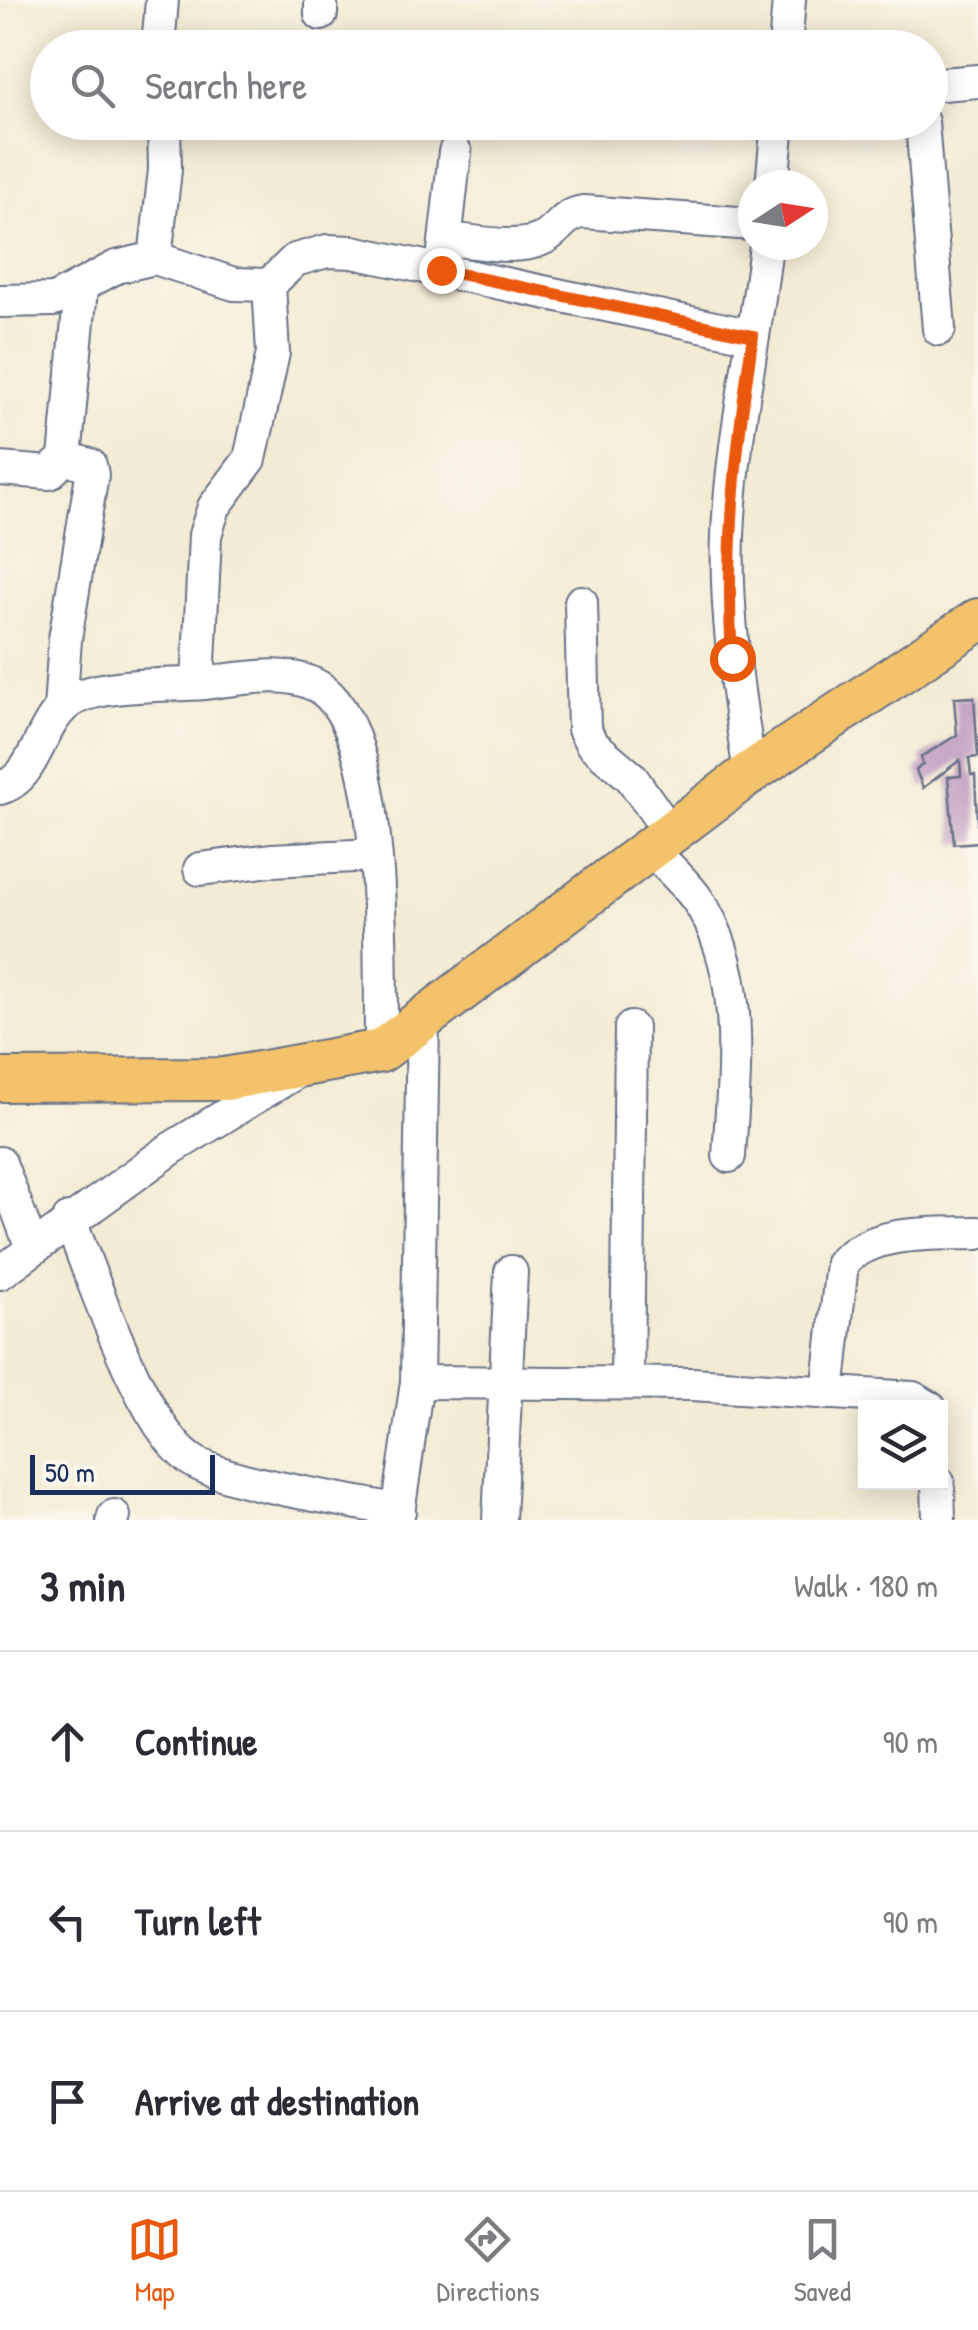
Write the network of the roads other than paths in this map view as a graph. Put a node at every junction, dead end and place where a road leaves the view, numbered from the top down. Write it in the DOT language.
graph roads {
  1 [pos="162,0"];
  2 [pos="789,0"];
  3 [pos="160,30"];
  4 [pos="786,30"];
  5 [pos="978,81"];
  6 [pos="948,84"];
  7 [pos="165,140"];
  8 [pos="776,140"];
  9 [pos="923,140"];
  10 [pos="455,152"];
  11 [pos="773,170"];
  12 [pos="738,223"];
  13 [pos="444,254"];
  14 [pos="155,258"];
  15 [pos="764,260"];
  16 [pos="269,285"];
  17 [pos="81,289"];
  18 [pos="0,302"];
  19 [pos="939,329"];
  20 [pos="753,336"];
  21 [pos="64,458"];
  22 [pos="0,469"];
  23 [pos="582,602"];
  24 [pos="978,620"];
  25 [pos="198,683"];
  26 [pos="60,709"];
  27 [pos="750,773"];
  28 [pos="0,788"];
  29 [pos="660,841"];
  30 [pos="375,855"];
  31 [pos="200,869"];
  32 [pos="423,1020"];
  33 [pos="630,1028"];
  34 [pos="380,1050"];
  35 [pos="302,1068"];
  36 [pos="0,1080"];
  37 [pos="729,1156"];
  38 [pos="0,1162"];
  39 [pos="69,1219"];
  40 [pos="978,1233"];
  41 [pos="32,1248"];
  42 [pos="511,1272"];
  43 [pos="0,1274"];
  44 [pos="417,1382"];
  45 [pos="627,1384"];
  46 [pos="504,1385"];
  47 [pos="828,1393"];
  48 [pos="917,1400"];
  49 [pos="938,1490"];
  50 [pos="398,1516"];
  51 [pos="499,1520"];
  52 [pos="938,1520"];
  1 -- 3 [label="street"];
  2 -- 4 [label="street"];
  5 -- 6 [label="street"];
  7 -- 14 [label="street"];
  8 -- 11 [label="street"];
  9 -- 19 [label="street"];
  10 -- 13 [label="street"];
  12 -- 13 [label="street"];
  13 -- 16 [label="street"];
  13 -- 20 [label="street"];
  14 -- 16 [label="street"];
  14 -- 17 [label="street"];
  15 -- 20 [label="street"];
  16 -- 25 [label="street"];
  17 -- 18 [label="street"];
  17 -- 21 [label="street"];
  20 -- 27 [label="street"];
  21 -- 22 [label="street"];
  21 -- 26 [label="street"];
  23 -- 29 [label="street"];
  24 -- 27 [label="main road"];
  25 -- 26 [label="street"];
  25 -- 30 [label="street"];
  26 -- 28 [label="street"];
  27 -- 29 [label="main road"];
  29 -- 32 [label="main road"];
  29 -- 37 [label="street"];
  30 -- 31 [label="street"];
  30 -- 34 [label="street"];
  32 -- 34 [label="main road"];
  32 -- 44 [label="street"];
  33 -- 45 [label="street"];
  34 -- 35 [label="main road"];
  35 -- 36 [label="main road"];
  35 -- 39 [label="street"];
  38 -- 41 [label="street"];
  39 -- 41 [label="street"];
  39 -- 50 [label="street"];
  40 -- 47 [label="street"];
  41 -- 43 [label="street"];
  42 -- 46 [label="street"];
  44 -- 46 [label="street"];
  44 -- 50 [label="street"];
  45 -- 46 [label="street"];
  45 -- 47 [label="street"];
  46 -- 51 [label="street"];
  47 -- 48 [label="street"];
  49 -- 52 [label="street"];
}
